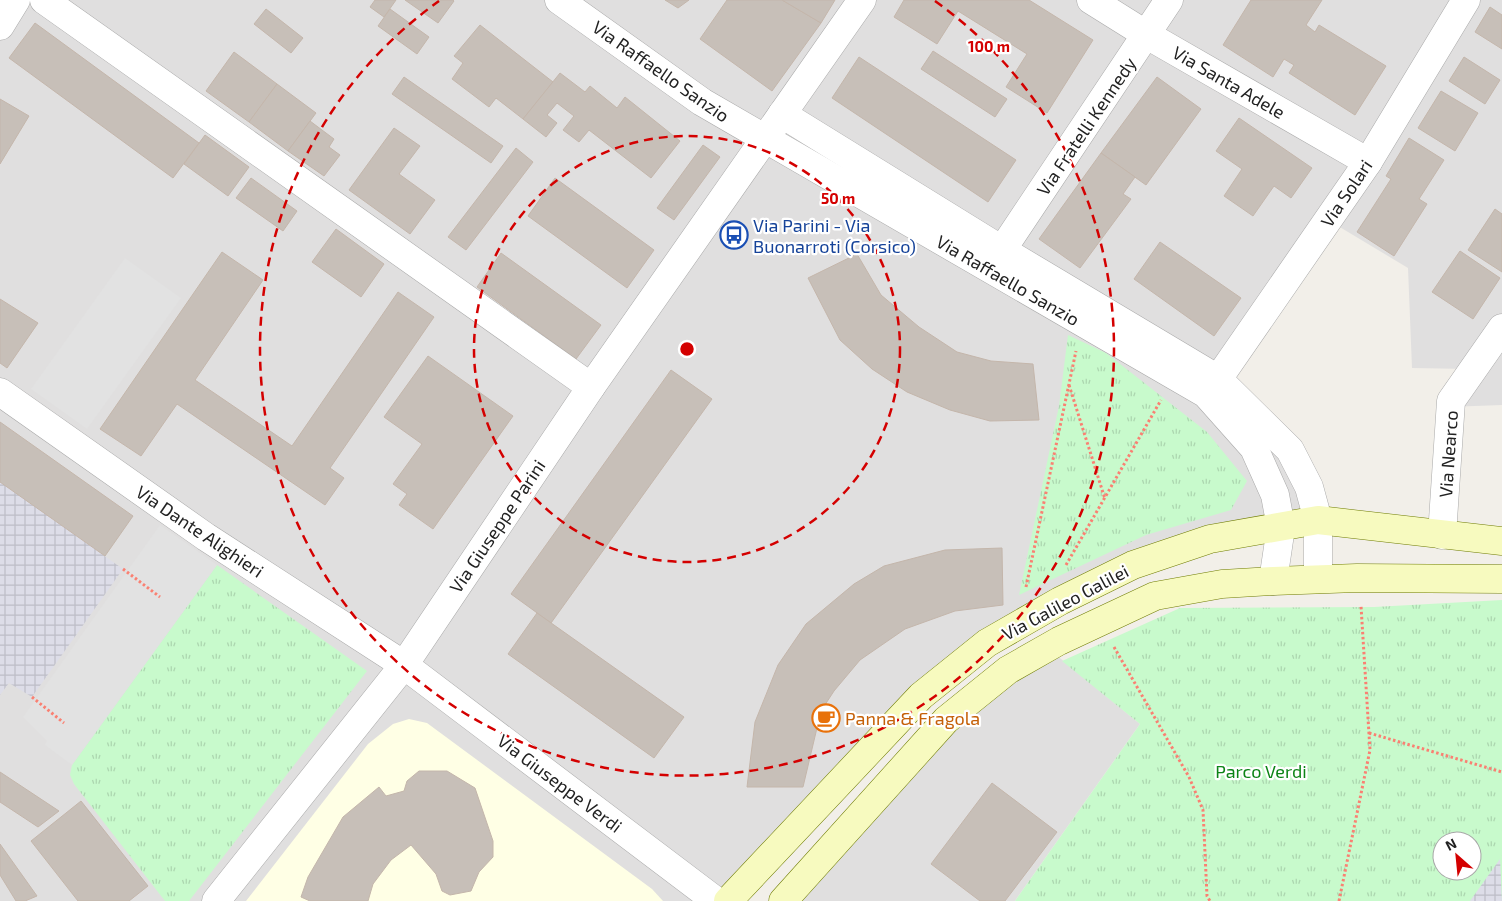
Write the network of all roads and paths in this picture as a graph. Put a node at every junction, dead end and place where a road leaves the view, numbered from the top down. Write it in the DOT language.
graph roads {
  1 [pos="16,0"];
  2 [pos="44,0"];
  3 [pos="559,0"];
  4 [pos="862,0"];
  5 [pos="1092,0"];
  6 [pos="1169,0"];
  7 [pos="1466,0"];
  8 [pos="0,26"];
  9 [pos="1147,35"];
  10 [pos="782,114"];
  11 [pos="765,139"];
  12 [pos="1368,162"];
  13 [pos="1002,250"];
  14 [pos="1082,323"];
  15 [pos="1502,328"];
  16 [pos="1175,376"];
  17 [pos="1218,380"];
  18 [pos="1069,384"];
  19 [pos="590,387"];
  20 [pos="0,392"];
  21 [pos="1105,499"];
  22 [pos="1318,520"];
  23 [pos="1281,527"];
  24 [pos="1442,535"];
  25 [pos="1502,541"];
  26 [pos="123,569"];
  27 [pos="1357,578"];
  28 [pos="1318,579"];
  29 [pos="1502,579"];
  30 [pos="1273,581"];
  31 [pos="160,597"];
  32 [pos="1051,606"];
  33 [pos="1100,622"];
  34 [pos="1019,625"];
  35 [pos="404,665"];
  36 [pos="32,697"];
  37 [pos="64,723"];
  38 [pos="1369,733"];
  39 [pos="1502,772"];
  40 [pos="1206,896"];
  41 [pos="216,901"];
  42 [pos="716,901"];
  43 [pos="728,901"];
  44 [pos="783,901"];
  45 [pos="1210,901"];
  46 [pos="1215,901"];
  47 [pos="1338,901"];
  1 -- 8 [label="street"];
  2 -- 19 [label="street"];
  3 -- 11 [label="street, Via Raffaello Sanzio"];
  4 -- 10 [label="street, Via Giuseppe Parini"];
  5 -- 9 [label="street, Via Santa Adele"];
  6 -- 9 [label="street, Via Fratelli Kennedy"];
  7 -- 12 [label="street, Via Solari"];
  9 -- 12 [label="street, Via Santa Adele"];
  9 -- 13 [label="street, Via Fratelli Kennedy"];
  10 -- 11 [label="street, Via Giuseppe Parini"];
  10 -- 13 [label="street, Via Raffaello Sanzio"];
  11 -- 14 [label="street, Via Raffaello Sanzio"];
  11 -- 19 [label="street, Via Giuseppe Parini"];
  12 -- 17 [label="street, Via Solari"];
  13 -- 17 [label="street, Via Raffaello Sanzio"];
  14 -- 16 [label="street, Via Raffaello Sanzio"];
  14 -- 18 [label="path"];
  15 -- 24 [label="street, Via Nearco"];
  16 -- 21 [label="path"];
  16 -- 23 [label="street, Via Raffaello Sanzio"];
  17 -- 22 [label="street, Via Raffaello Sanzio"];
  18 -- 21 [label="path"];
  18 -- 34 [label="path"];
  19 -- 35 [label="street, Via Giuseppe Parini"];
  20 -- 35 [label="street, Via Dante Alighieri"];
  21 -- 32 [label="path"];
  22 -- 23 [label="street, Via Galileo Galilei"];
  22 -- 24 [label="street, Via Galileo Galilei"];
  22 -- 28 [label="street, Via Raffaello Sanzio"];
  23 -- 30 [label="street, Via Raffaello Sanzio"];
  23 -- 32 [label="street, Via Galileo Galilei"];
  24 -- 25 [label="street, Via Galileo Galilei"];
  26 -- 31 [label="path"];
  27 -- 28 [label="street, Via Galileo Galilei"];
  27 -- 29 [label="street, Via Galileo Galilei"];
  27 -- 38 [label="path"];
  28 -- 30 [label="street, Via Galileo Galilei"];
  30 -- 33 [label="street, Via Galileo Galilei"];
  32 -- 34 [label="street, Via Galileo Galilei"];
  33 -- 40 [label="path"];
  33 -- 44 [label="street, Via Galileo Galilei"];
  34 -- 43 [label="street, Via Galileo Galilei"];
  35 -- 41 [label="street, Via Giuseppe Parini"];
  35 -- 42 [label="street, Via Giuseppe Verdi"];
  36 -- 37 [label="path"];
  38 -- 39 [label="path"];
  38 -- 47 [label="path"];
  40 -- 45 [label="path"];
  40 -- 46 [label="path"];
}
